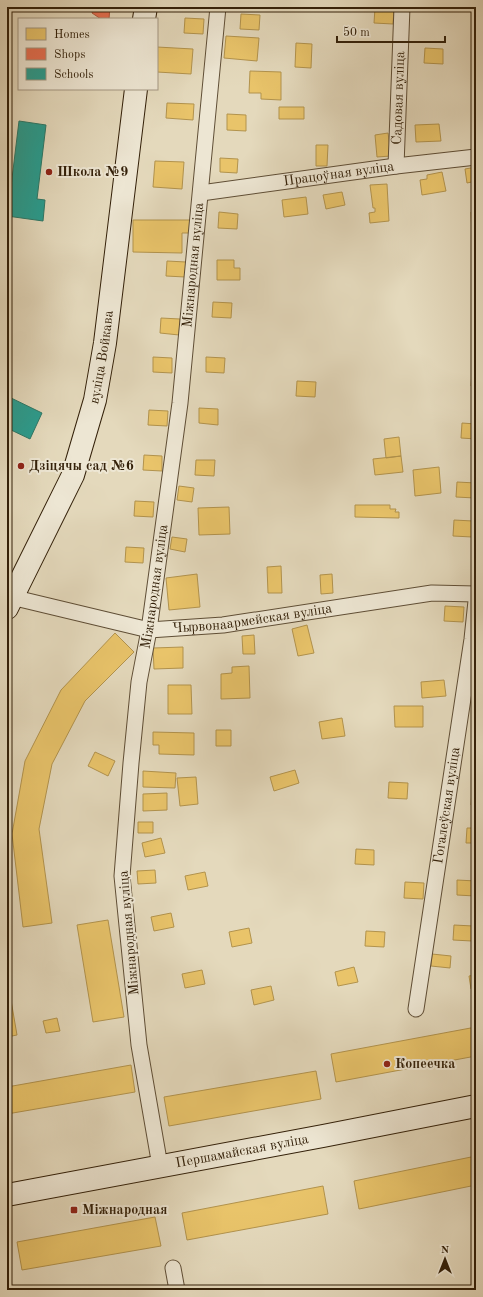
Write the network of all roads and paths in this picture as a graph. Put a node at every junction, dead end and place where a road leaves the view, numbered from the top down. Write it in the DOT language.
graph roads {
  1 [pos="146,7"];
  2 [pos="218,7"];
  3 [pos="402,7"];
  4 [pos="144,18"];
  5 [pos="136,90"];
  6 [pos="476,157"];
  7 [pos="396,166"];
  8 [pos="201,193"];
  9 [pos="476,594"];
  10 [pos="9,601"];
  11 [pos="476,601"];
  12 [pos="149,630"];
  13 [pos="416,1009"];
  14 [pos="476,1106"];
  15 [pos="160,1166"];
  16 [pos="7,1195"];
  17 [pos="173,1268"];
  18 [pos="177,1290"];
  1 -- 4 [label="main road"];
  2 -- 8 [label="street, Міжнародная вуліца"];
  3 -- 7 [label="street, Садовая вуліца"];
  5 -- 10 [label="main road, вуліца Войкава"];
  6 -- 7 [label="street, Працоўная вуліца"];
  7 -- 8 [label="street, Працоўная вуліца"];
  8 -- 12 [label="street, Міжнародная вуліца"];
  9 -- 12 [label="street, Чырвонаармейская вуліца"];
  10 -- 12 [label="street, Чырвонаармейская вуліца"];
  11 -- 13 [label="street, Гогалеўская вуліца"];
  12 -- 15 [label="street, Міжнародная вуліца"];
  14 -- 15 [label="main road, Першамайская вуліца"];
  15 -- 16 [label="main road, Першамайская вуліца"];
  17 -- 18 [label="street"];
}
